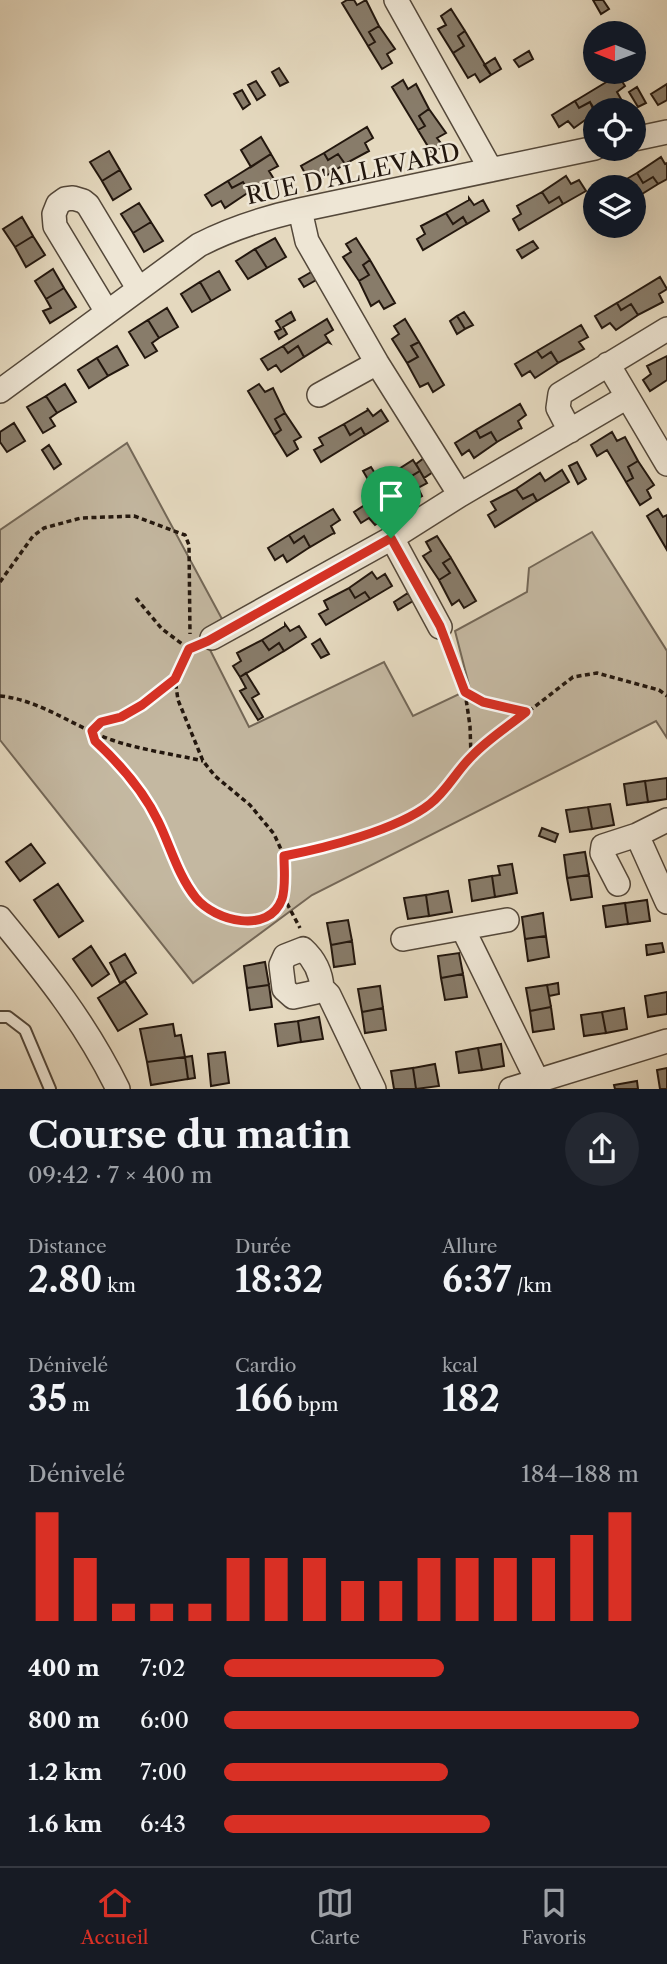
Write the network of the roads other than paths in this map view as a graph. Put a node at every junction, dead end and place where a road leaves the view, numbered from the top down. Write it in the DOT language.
graph roads {
  1 [pos="396,0"];
  2 [pos="667,132"];
  3 [pos="646,136"];
  4 [pos="583,151"];
  5 [pos="491,170"];
  6 [pos="300,210"];
  7 [pos="138,288"];
  8 [pos="107,312"];
  9 [pos="667,329"];
  10 [pos="377,363"];
  11 [pos="608,365"];
  12 [pos="0,391"];
  13 [pos="319,395"];
  14 [pos="627,397"];
  15 [pos="570,431"];
  16 [pos="667,464"];
  17 [pos="460,495"];
  18 [pos="391,538"];
  19 [pos="440,626"];
  20 [pos="212,638"];
  21 [pos="667,820"];
  22 [pos="637,835"];
  23 [pos="618,884"];
  24 [pos="667,902"];
  25 [pos="0,918"];
  26 [pos="507,920"];
  27 [pos="463,929"];
  28 [pos="403,939"];
  29 [pos="322,988"];
  30 [pos="0,1017"];
  31 [pos="667,1041"];
  32 [pos="537,1080"];
  33 [pos="50,1089"];
  34 [pos="118,1089"];
  35 [pos="374,1089"];
  36 [pos="510,1089"];
  1 -- 5 [label="street"];
  2 -- 3 [label="street"];
  4 -- 5 [label="street, RUE D'ALLEVARD"];
  5 -- 6 [label="street, RUE D'ALLEVARD"];
  6 -- 7 [label="street, RUE D'ALLEVARD"];
  6 -- 10 [label="street"];
  7 -- 8 [label="street, RUE D'ALLEVARD"];
  7 -- 8 [label="street"];
  8 -- 12 [label="street, RUE D'ALLEVARD"];
  9 -- 11 [label="street"];
  10 -- 13 [label="street"];
  10 -- 17 [label="street"];
  11 -- 14 [label="street"];
  11 -- 15 [label="street"];
  14 -- 15 [label="street"];
  14 -- 16 [label="street"];
  15 -- 17 [label="street"];
  17 -- 18 [label="street"];
  18 -- 19 [label="street"];
  18 -- 20 [label="street"];
  21 -- 22 [label="street"];
  22 -- 23 [label="street"];
  22 -- 24 [label="street"];
  25 -- 34 [label="street"];
  26 -- 27 [label="street"];
  27 -- 28 [label="street"];
  27 -- 32 [label="street"];
  29 -- 29 [label="street"];
  29 -- 35 [label="street"];
  30 -- 33 [label="lane"];
  31 -- 32 [label="street"];
  32 -- 36 [label="street"];
}
